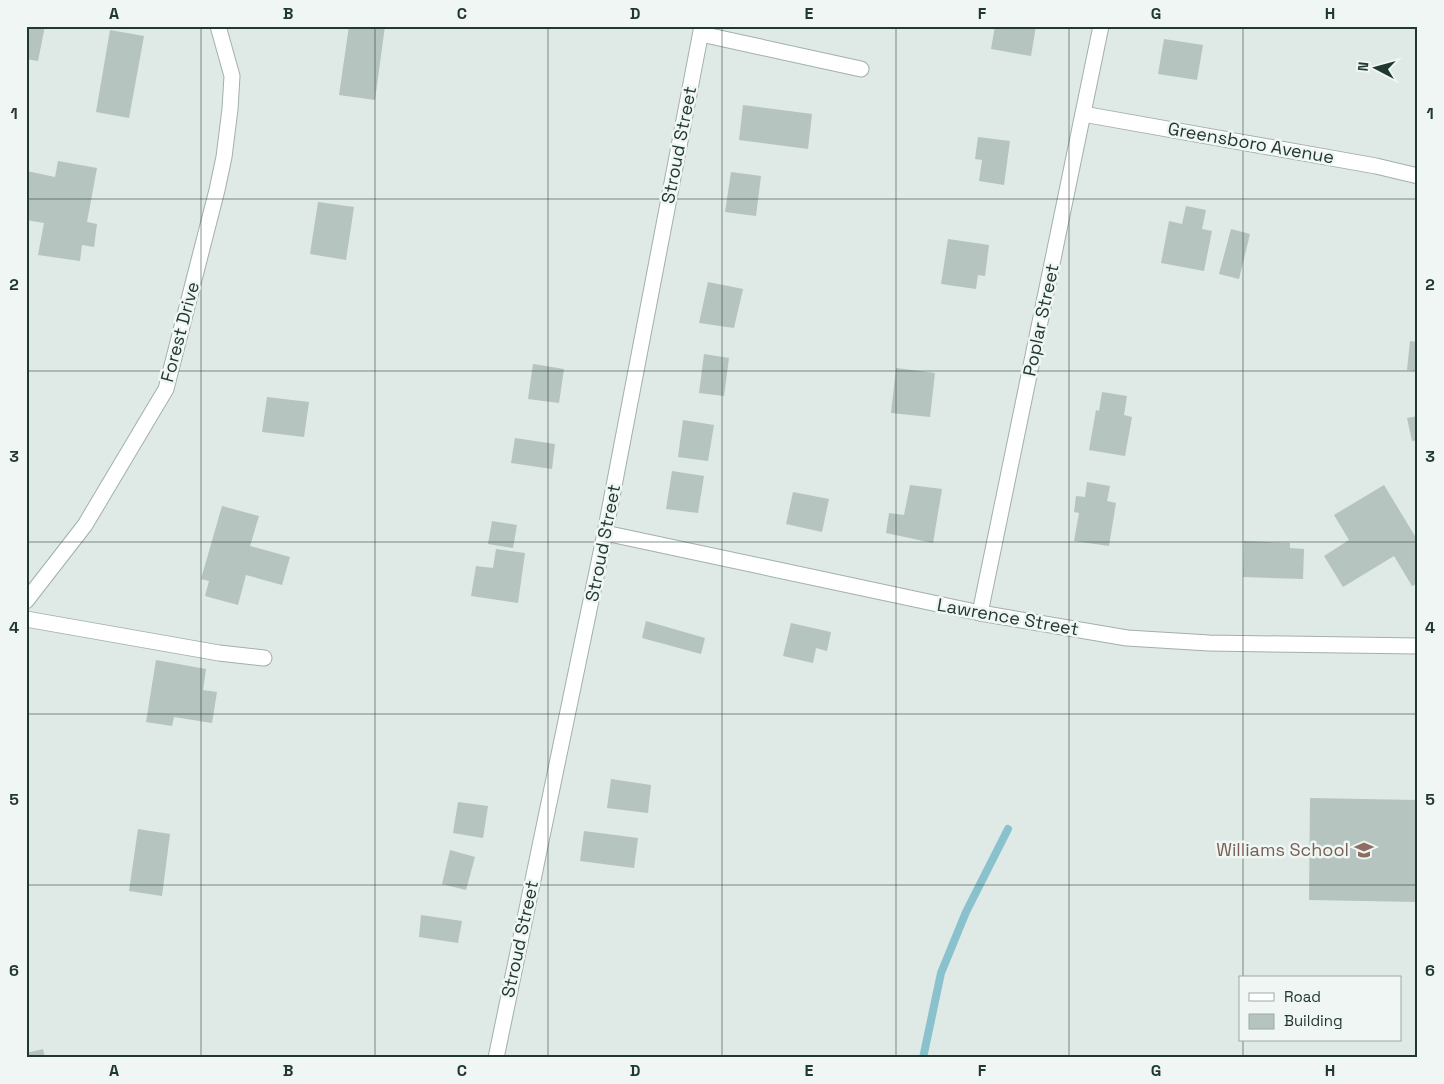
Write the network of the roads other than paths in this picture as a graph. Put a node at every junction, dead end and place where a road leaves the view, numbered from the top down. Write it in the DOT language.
graph roads {
  1 [pos="218,26"];
  2 [pos="1101,26"];
  3 [pos="702,30"];
  4 [pos="861,69"];
  5 [pos="1083,114"];
  6 [pos="1418,176"];
  7 [pos="605,533"];
  8 [pos="26,602"];
  9 [pos="980,613"];
  10 [pos="26,619"];
  11 [pos="1418,646"];
  12 [pos="264,658"];
  13 [pos="496,1058"];
  1 -- 8 [label="street, Forest Drive"];
  2 -- 5 [label="street, Poplar Street"];
  3 -- 4 [label="street"];
  3 -- 7 [label="street, Stroud Street"];
  5 -- 6 [label="street, Greensboro Avenue"];
  5 -- 9 [label="street, Poplar Street"];
  7 -- 9 [label="street, Lawrence Street"];
  7 -- 13 [label="street, Stroud Street"];
  9 -- 11 [label="street, Lawrence Street"];
  10 -- 12 [label="street"];
}
